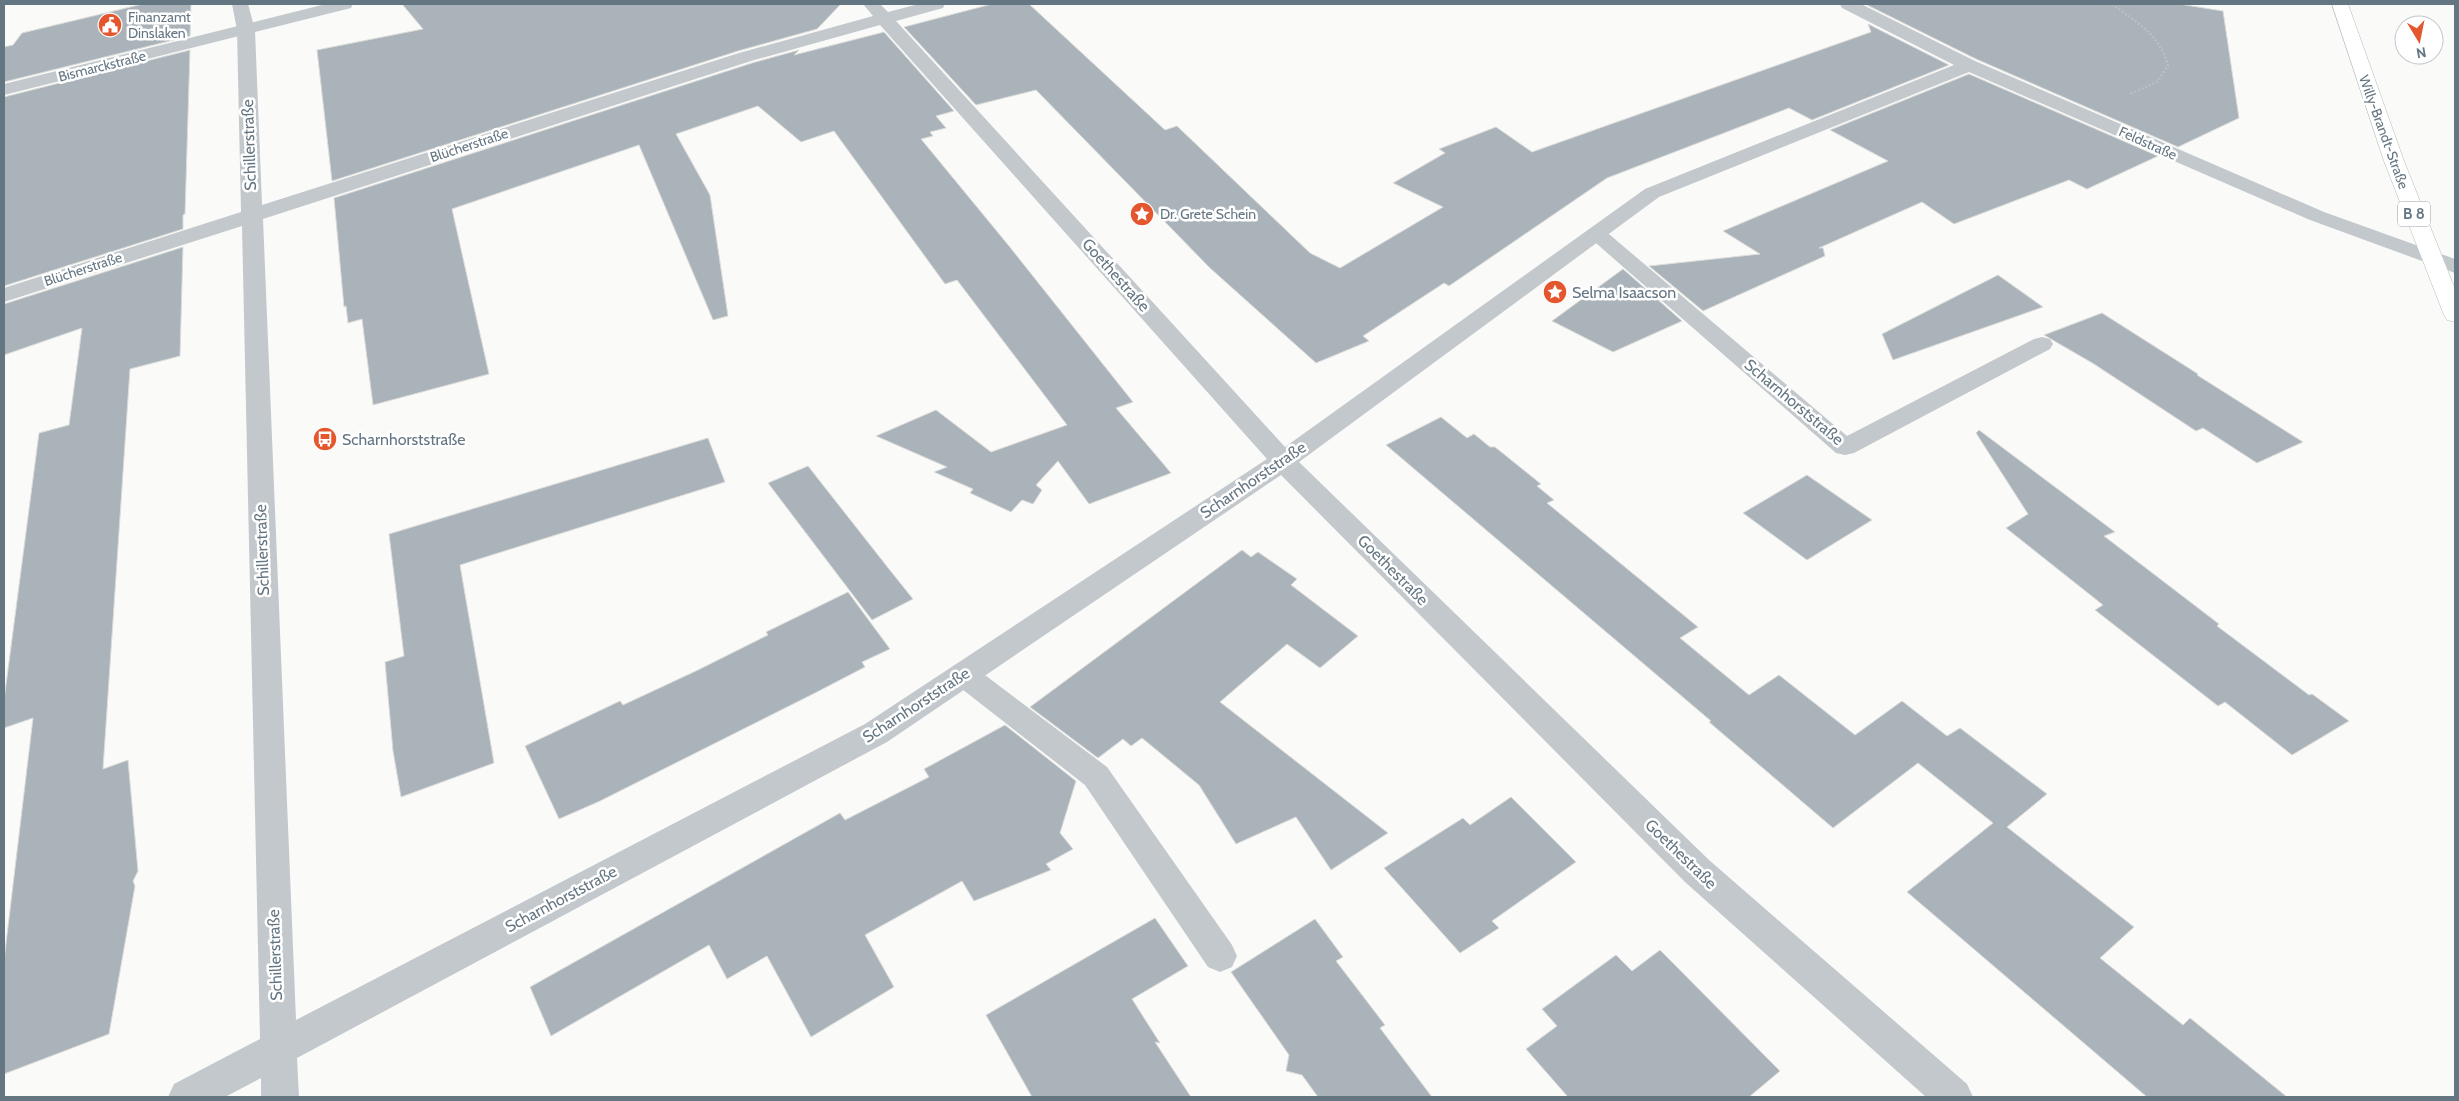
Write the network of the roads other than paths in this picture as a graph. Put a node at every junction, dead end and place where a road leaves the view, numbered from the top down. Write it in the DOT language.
graph roads {
  1 [pos="240,4"];
  2 [pos="345,4"];
  3 [pos="936,4"];
  4 [pos="1848,4"];
  5 [pos="2340,4"];
  6 [pos="877,10"];
  7 [pos="246,30"];
  8 [pos="1969,66"];
  9 [pos="4,90"];
  10 [pos="252,215"];
  11 [pos="1596,233"];
  12 [pos="2430,258"];
  13 [pos="2455,266"];
  14 [pos="4,296"];
  15 [pos="2455,315"];
  16 [pos="2042,344"];
  17 [pos="1282,461"];
  18 [pos="963,674"];
  19 [pos="1220,956"];
  20 [pos="278,1050"];
  21 [pos="187,1097"];
  22 [pos="280,1097"];
  23 [pos="1954,1097"];
  1 -- 7 [label="street, Schillerstraße"];
  2 -- 7 [label="street, Bismarckstraße"];
  3 -- 6 [label="street, Blücherstraße"];
  4 -- 8 [label="street, Feldstraße"];
  5 -- 12 [label="main road, Willy-Brandt-Straße / B 8"];
  6 -- 10 [label="street, Blücherstraße"];
  6 -- 17 [label="street, Goethestraße"];
  7 -- 9 [label="street, Bismarckstraße"];
  7 -- 10 [label="street, Schillerstraße"];
  8 -- 11 [label="street, Scharnhorststraße"];
  8 -- 12 [label="street, Feldstraße"];
  10 -- 14 [label="street, Blücherstraße"];
  10 -- 20 [label="street, Schillerstraße"];
  11 -- 16 [label="lane, Scharnhorststraße"];
  11 -- 17 [label="street, Scharnhorststraße"];
  12 -- 13 [label="street, Feldstraße"];
  12 -- 15 [label="main road, Willy-Brandt-Straße / B 8"];
  17 -- 18 [label="street, Scharnhorststraße"];
  17 -- 23 [label="street, Goethestraße"];
  18 -- 19 [label="lane"];
  18 -- 20 [label="street, Scharnhorststraße"];
  20 -- 21 [label="street, Scharnhorststraße"];
  20 -- 22 [label="street, Schillerstraße"];
}
